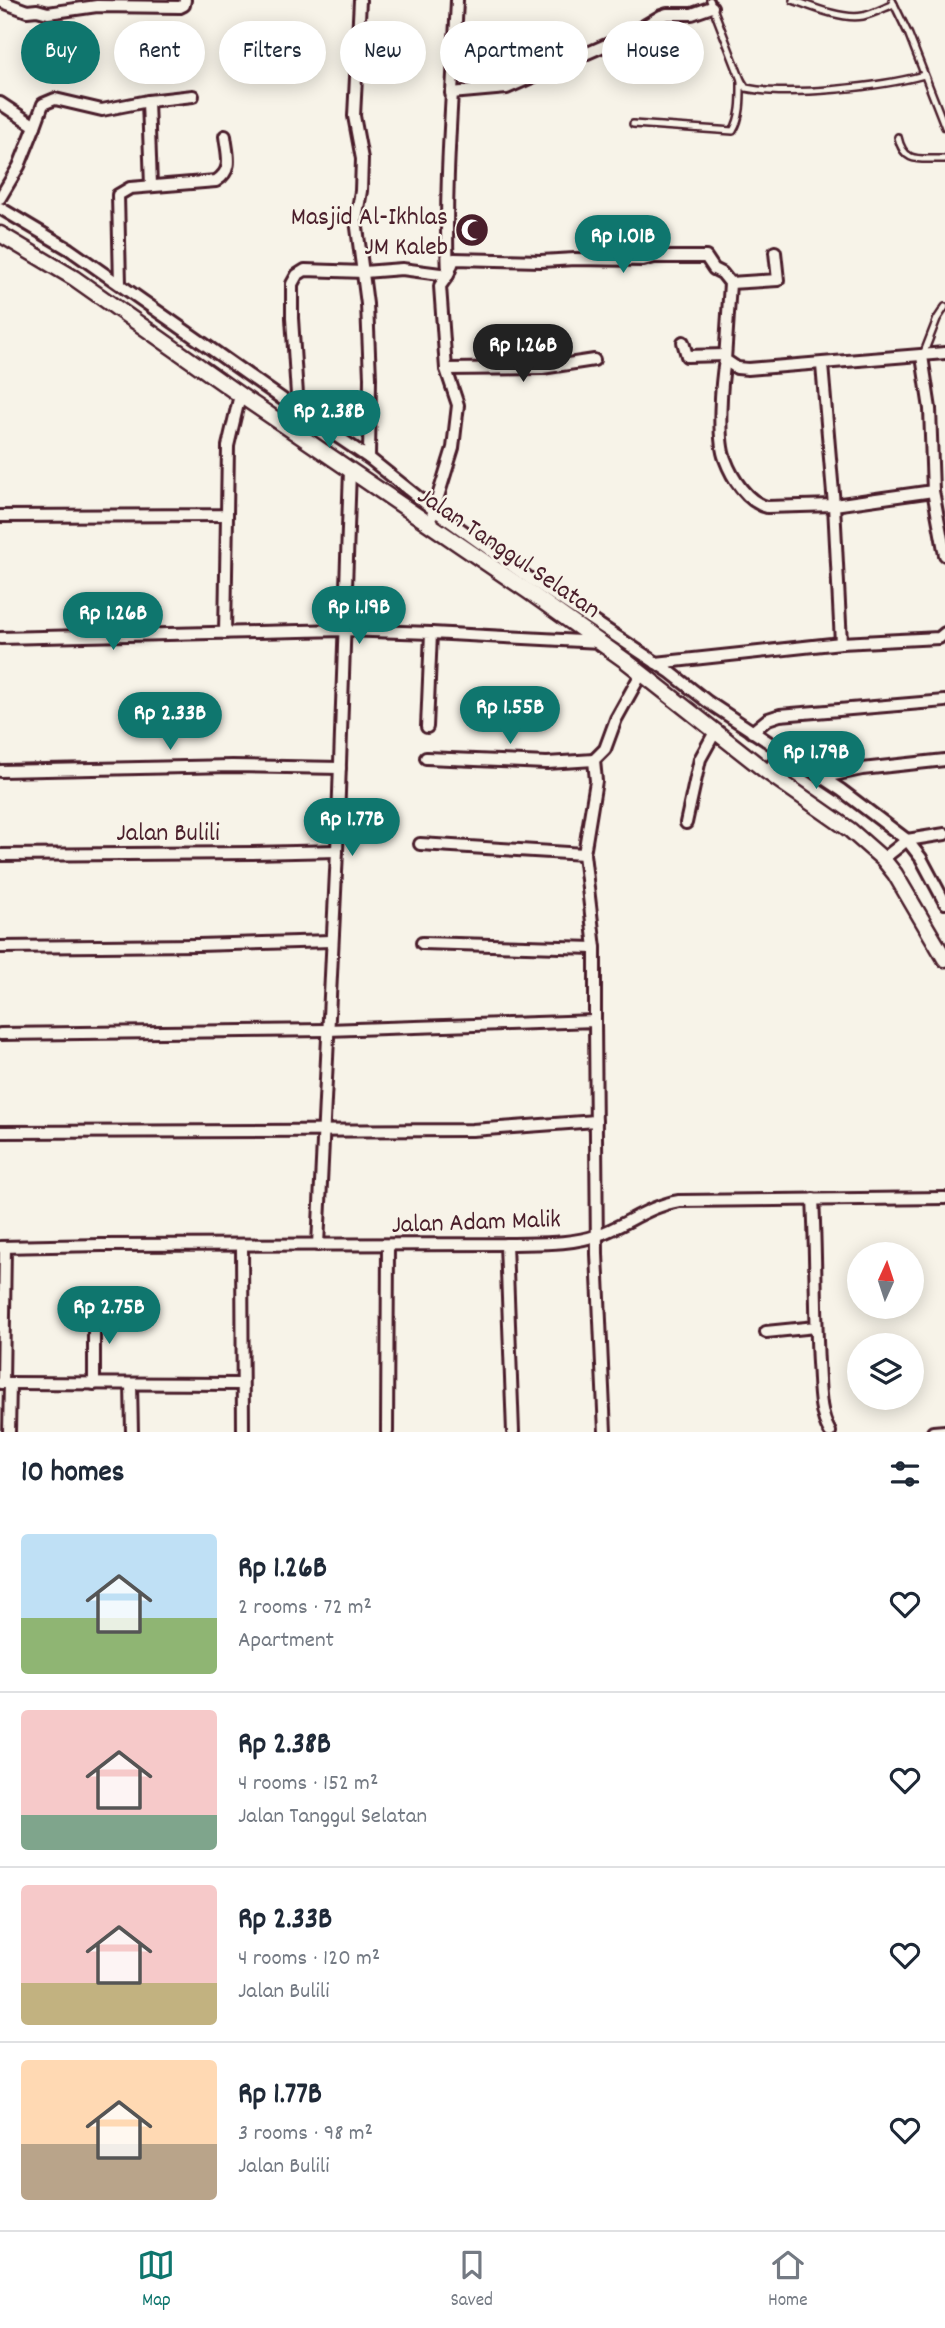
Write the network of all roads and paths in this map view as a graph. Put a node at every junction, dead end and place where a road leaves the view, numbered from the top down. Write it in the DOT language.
graph roads {
  1 [pos="185,0"];
  2 [pos="360,0"];
  3 [pos="457,0"];
  4 [pos="793,0"];
  5 [pos="0,1"];
  6 [pos="893,2"];
  7 [pos="96,3"];
  8 [pos="711,4"];
  9 [pos="924,75"];
  10 [pos="741,80"];
  11 [pos="451,93"];
  12 [pos="193,96"];
  13 [pos="148,101"];
  14 [pos="0,103"];
  15 [pos="633,124"];
  16 [pos="35,126"];
  17 [pos="945,127"];
  18 [pos="225,136"];
  19 [pos="898,137"];
  20 [pos="945,159"];
  21 [pos="151,186"];
  22 [pos="0,198"];
  23 [pos="0,208"];
  24 [pos="0,234"];
  25 [pos="775,252"];
  26 [pos="364,272"];
  27 [pos="448,275"];
  28 [pos="730,283"];
  29 [pos="120,284"];
  30 [pos="945,307"];
  31 [pos="683,342"];
  32 [pos="945,353"];
  33 [pos="922,356"];
  34 [pos="725,358"];
  35 [pos="594,360"];
  36 [pos="822,365"];
  37 [pos="446,369"];
  38 [pos="240,395"];
  39 [pos="298,410"];
  40 [pos="369,458"];
  41 [pos="349,470"];
  42 [pos="933,491"];
  43 [pos="835,505"];
  44 [pos="434,510"];
  45 [pos="0,516"];
  46 [pos="227,516"];
  47 [pos="428,525"];
  48 [pos="945,555"];
  49 [pos="344,630"];
  50 [pos="225,633"];
  51 [pos="431,633"];
  52 [pos="943,636"];
  53 [pos="0,638"];
  54 [pos="600,642"];
  55 [pos="841,643"];
  56 [pos="656,663"];
  57 [pos="641,674"];
  58 [pos="945,701"];
  59 [pos="427,727"];
  60 [pos="715,732"];
  61 [pos="752,732"];
  62 [pos="782,751"];
  63 [pos="426,758"];
  64 [pos="594,760"];
  65 [pos="945,760"];
  66 [pos="340,768"];
  67 [pos="0,771"];
  68 [pos="767,772"];
  69 [pos="824,778"];
  70 [pos="686,823"];
  71 [pos="945,834"];
  72 [pos="907,840"];
  73 [pos="420,844"];
  74 [pos="337,850"];
  75 [pos="584,854"];
  76 [pos="0,855"];
  77 [pos="883,859"];
  78 [pos="945,902"];
  79 [pos="331,940"];
  80 [pos="422,943"];
  81 [pos="0,947"];
  82 [pos="595,948"];
  83 [pos="945,958"];
  84 [pos="595,1021"];
  85 [pos="327,1030"];
  86 [pos="0,1034"];
  87 [pos="596,1121"];
  88 [pos="323,1131"];
  89 [pos="0,1132"];
  90 [pos="945,1198"];
  91 [pos="813,1199"];
  92 [pos="596,1236"];
  93 [pos="506,1244"];
  94 [pos="242,1245"];
  95 [pos="318,1245"];
  96 [pos="388,1246"];
  97 [pos="2,1247"];
  98 [pos="94,1308"];
  99 [pos="816,1327"];
  100 [pos="766,1332"];
  101 [pos="4,1383"];
  102 [pos="93,1384"];
  103 [pos="131,1384"];
  104 [pos="242,1384"];
  105 [pos="945,1431"];
  106 [pos="9,1432"];
  107 [pos="132,1432"];
  108 [pos="243,1432"];
  109 [pos="387,1432"];
  110 [pos="513,1432"];
  111 [pos="605,1432"];
  112 [pos="830,1432"];
  113 [pos="933,1432"];
  1 -- 7 [label="street"];
  2 -- 26 [label="street"];
  3 -- 11 [label="street"];
  4 -- 6 [label="lane"];
  5 -- 7 [label="street"];
  6 -- 9 [label="lane"];
  8 -- 10 [label="lane"];
  8 -- 11 [label="street"];
  9 -- 10 [label="lane"];
  9 -- 17 [label="lane"];
  10 -- 15 [label="lane"];
  11 -- 27 [label="street"];
  12 -- 13 [label="street"];
  13 -- 16 [label="street"];
  13 -- 21 [label="street"];
  14 -- 16 [label="street"];
  16 -- 22 [label="street"];
  18 -- 21 [label="street"];
  19 -- 20 [label="lane"];
  21 -- 29 [label="street"];
  23 -- 29 [label="street, Jalan Tanggul Selatan"];
  24 -- 38 [label="street, Jalan Tanggul Selatan"];
  25 -- 28 [label="street"];
  26 -- 27 [label="street"];
  26 -- 39 [label="street"];
  26 -- 40 [label="street"];
  27 -- 28 [label="street"];
  27 -- 37 [label="street"];
  28 -- 34 [label="street"];
  29 -- 39 [label="street, Jalan Tanggul Selatan"];
  30 -- 33 [label="lane"];
  31 -- 34 [label="street"];
  32 -- 33 [label="street"];
  33 -- 36 [label="street"];
  33 -- 42 [label="street"];
  34 -- 36 [label="street"];
  34 -- 43 [label="street"];
  35 -- 37 [label="street"];
  36 -- 43 [label="street"];
  37 -- 44 [label="street"];
  38 -- 41 [label="street, Jalan Tanggul Selatan"];
  38 -- 46 [label="street"];
  39 -- 40 [label="street, Jalan Tanggul Selatan"];
  40 -- 44 [label="street, Jalan Tanggul Selatan"];
  41 -- 47 [label="street, Jalan Tanggul Selatan"];
  41 -- 49 [label="street"];
  42 -- 43 [label="street"];
  42 -- 48 [label="street"];
  43 -- 55 [label="street"];
  44 -- 47 [label="street"];
  44 -- 56 [label="street, Jalan Tanggul Selatan"];
  45 -- 46 [label="street"];
  46 -- 50 [label="street"];
  47 -- 54 [label="street, Jalan Tanggul Selatan"];
  49 -- 50 [label="street"];
  49 -- 51 [label="street"];
  49 -- 66 [label="street"];
  50 -- 53 [label="street"];
  51 -- 54 [label="street"];
  51 -- 59 [label="street"];
  52 -- 55 [label="street"];
  54 -- 57 [label="street, Jalan Tanggul Selatan"];
  55 -- 56 [label="street"];
  56 -- 61 [label="street, Jalan Tanggul Selatan"];
  57 -- 60 [label="street, Jalan Tanggul Selatan"];
  57 -- 64 [label="street"];
  58 -- 61 [label="street"];
  60 -- 68 [label="street, Jalan Tanggul Selatan"];
  60 -- 70 [label="street"];
  61 -- 62 [label="street, Jalan Tanggul Selatan"];
  62 -- 68 [label="street"];
  62 -- 69 [label="street, Jalan Tanggul Selatan"];
  63 -- 64 [label="street"];
  64 -- 75 [label="street"];
  65 -- 69 [label="street"];
  66 -- 67 [label="street"];
  66 -- 74 [label="street"];
  68 -- 77 [label="street, Jalan Tanggul Selatan"];
  69 -- 72 [label="street, Jalan Tanggul Selatan"];
  71 -- 72 [label="street"];
  72 -- 77 [label="street"];
  72 -- 78 [label="street, Jalan Tanggul Selatan"];
  73 -- 75 [label="street"];
  74 -- 76 [label="street, Jalan Bulili"];
  74 -- 79 [label="street"];
  75 -- 82 [label="street"];
  77 -- 83 [label="street, Jalan Tanggul Selatan"];
  79 -- 81 [label="street"];
  79 -- 85 [label="street"];
  80 -- 82 [label="street"];
  82 -- 84 [label="street"];
  84 -- 85 [label="street"];
  84 -- 87 [label="street"];
  85 -- 86 [label="street"];
  85 -- 88 [label="street"];
  87 -- 88 [label="street"];
  87 -- 92 [label="street"];
  88 -- 89 [label="street"];
  88 -- 95 [label="street"];
  90 -- 91 [label="street, Jalan Adam Malik"];
  91 -- 92 [label="street, Jalan Adam Malik"];
  91 -- 99 [label="street"];
  92 -- 93 [label="street, Jalan Adam Malik"];
  92 -- 111 [label="street"];
  93 -- 96 [label="street, Jalan Adam Malik"];
  93 -- 110 [label="street"];
  94 -- 95 [label="street, Jalan Adam Malik"];
  94 -- 97 [label="street, Jalan Adam Malik"];
  94 -- 104 [label="street"];
  95 -- 96 [label="street, Jalan Adam Malik"];
  96 -- 109 [label="street"];
  97 -- 101 [label="street"];
  98 -- 102 [label="street"];
  99 -- 100 [label="street"];
  99 -- 112 [label="street"];
  101 -- 102 [label="street"];
  101 -- 106 [label="street"];
  102 -- 103 [label="street"];
  103 -- 104 [label="street"];
  103 -- 107 [label="street"];
  104 -- 108 [label="street"];
  105 -- 113 [label="street"];
}
